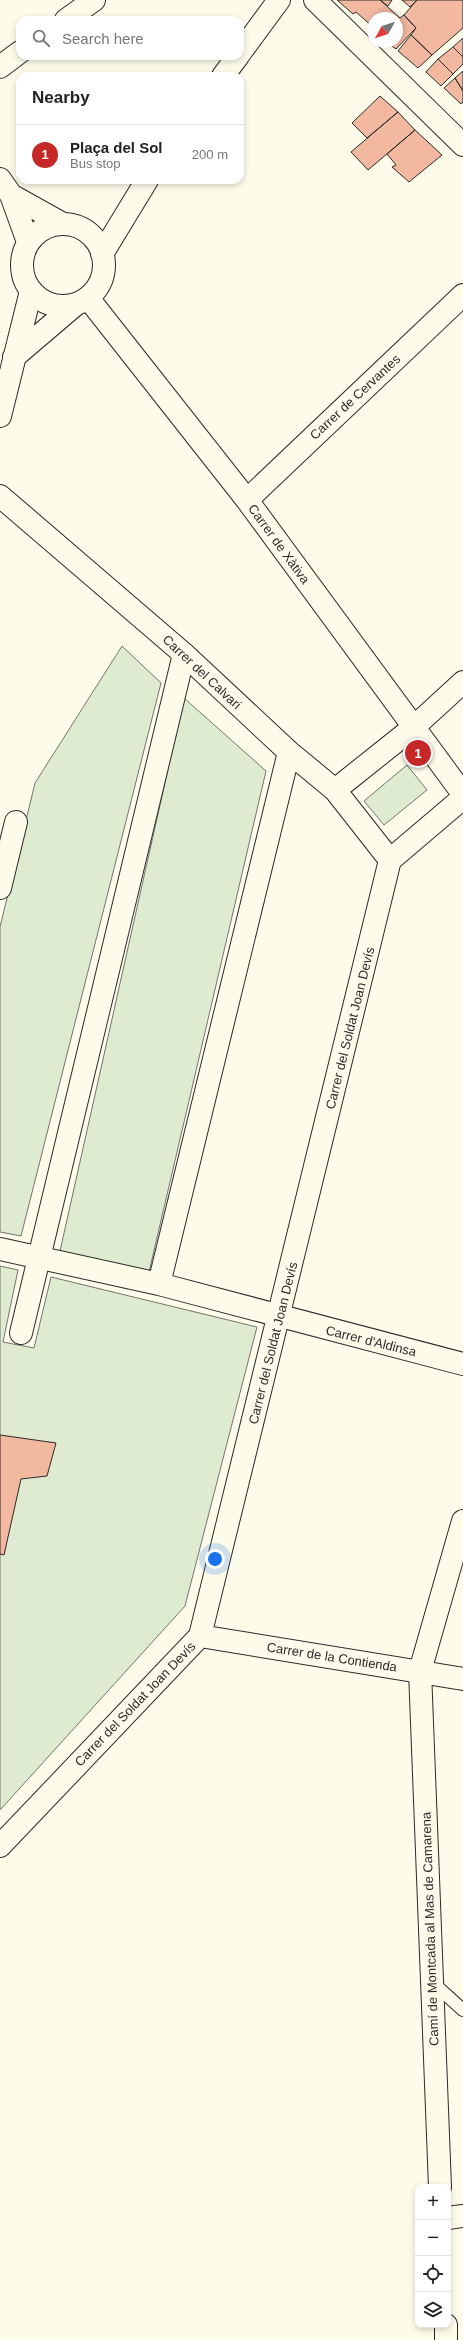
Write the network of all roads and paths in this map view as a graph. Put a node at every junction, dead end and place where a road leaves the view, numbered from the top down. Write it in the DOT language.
graph roads {
  1 [pos="94,0"];
  2 [pos="279,0"];
  3 [pos="315,0"];
  4 [pos="72,16"];
  5 [pos="244,48"];
  6 [pos="16,55"];
  7 [pos="235,60"];
  8 [pos="0,66"];
  9 [pos="226,72"];
  10 [pos="463,145"];
  11 [pos="6,187"];
  12 [pos="142,187"];
  13 [pos="63,224"];
  14 [pos="90,234"];
  15 [pos="28,242"];
  16 [pos="102,254"];
  17 [pos="31,292"];
  18 [pos="463,295"];
  19 [pos="82,301"];
  20 [pos="14,357"];
  21 [pos="0,416"];
  22 [pos="0,496"];
  23 [pos="247,500"];
  24 [pos="184,654"];
  25 [pos="463,682"];
  26 [pos="414,727"];
  27 [pos="289,752"];
  28 [pos="335,790"];
  29 [pos="463,794"];
  30 [pos="463,798"];
  31 [pos="16,822"];
  32 [pos="390,860"];
  33 [pos="0,888"];
  34 [pos="0,1249"];
  35 [pos="39,1258"];
  36 [pos="159,1284"];
  37 [pos="280,1318"];
  38 [pos="21,1332"];
  39 [pos="463,1364"];
  40 [pos="463,1521"];
  41 [pos="200,1636"];
  42 [pos="420,1671"];
  43 [pos="463,1679"];
  44 [pos="0,1846"];
  45 [pos="432,1982"];
  46 [pos="463,2010"];
  47 [pos="440,2184"];
  48 [pos="463,2216"];
  49 [pos="451,2218"];
  50 [pos="446,2328"];
  51 [pos="446,2340"];
  1 -- 4 [label="street"];
  2 -- 5 [label="street"];
  3 -- 10 [label="street"];
  6 -- 8 [label="street"];
  7 -- 9 [label="street"];
  11 -- 13 [label="street"];
  11 -- 15 [label="street"];
  12 -- 14 [label="street"];
  12 -- 16 [label="street"];
  13 -- 14 [label="street"];
  13 -- 15 [label="street"];
  14 -- 16 [label="street"];
  15 -- 17 [label="street"];
  16 -- 19 [label="street"];
  17 -- 19 [label="street"];
  17 -- 20 [label="street"];
  18 -- 23 [label="street, Carrer de Cervantes"];
  19 -- 20 [label="street"];
  19 -- 23 [label="street, Carrer de Xàtiva"];
  20 -- 21 [label="street"];
  22 -- 24 [label="street, Carrer del Calvari"];
  23 -- 26 [label="street, Carrer de Xàtiva"];
  24 -- 27 [label="street, Carrer del Calvari"];
  24 -- 35 [label="street"];
  25 -- 26 [label="street"];
  26 -- 28 [label="street"];
  26 -- 29 [label="street, Carrer de Xàtiva"];
  27 -- 28 [label="street, Carrer del Calvari"];
  27 -- 36 [label="street"];
  28 -- 32 [label="street, Carrer del Calvari"];
  30 -- 32 [label="street"];
  31 -- 33 [label="street"];
  32 -- 37 [label="street, Carrer del Soldat Joan Devís"];
  34 -- 35 [label="street, Carrer d'Aldinsa"];
  35 -- 36 [label="street, Carrer d'Aldinsa"];
  35 -- 38 [label="street"];
  36 -- 37 [label="street, Carrer d'Aldinsa"];
  37 -- 39 [label="street, Carrer d'Aldinsa"];
  37 -- 41 [label="street, Carrer del Soldat Joan Devís"];
  40 -- 42 [label="street, Camí de Montcada al Mas de Camarena"];
  41 -- 42 [label="street, Carrer de la Contienda"];
  41 -- 44 [label="street, Carrer del Soldat Joan Devís"];
  42 -- 43 [label="street, Carrer de la Contienda"];
  42 -- 45 [label="street, Camí de Montcada al Mas de Camarena"];
  45 -- 46 [label="lane"];
  45 -- 47 [label="street, Camí de Montcada al Mas de Camarena"];
  48 -- 49 [label="street"];
  50 -- 51 [label="street"];
}
